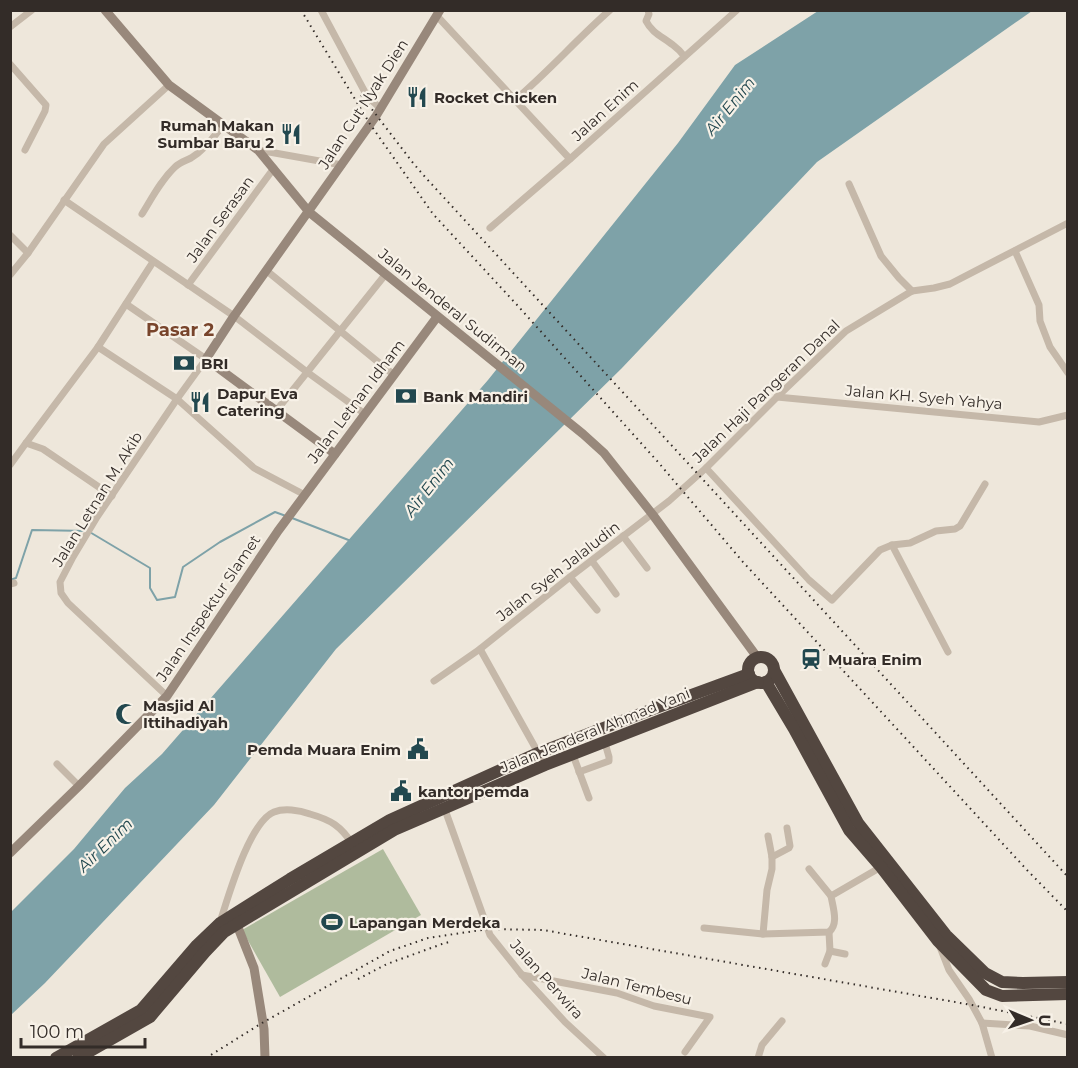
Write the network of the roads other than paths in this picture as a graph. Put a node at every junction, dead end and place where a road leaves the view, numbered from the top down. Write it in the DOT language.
graph roads {
  1 [pos="32,10"];
  2 [pos="105,10"];
  3 [pos="321,10"];
  4 [pos="610,10"];
  5 [pos="648,10"];
  6 [pos="737,10"];
  7 [pos="439,13"];
  8 [pos="10,27"];
  9 [pos="684,56"];
  10 [pos="10,64"];
  11 [pos="169,85"];
  12 [pos="515,100"];
  13 [pos="381,109"];
  14 [pos="224,124"];
  15 [pos="25,150"];
  16 [pos="258,150"];
  17 [pos="570,159"];
  18 [pos="342,165"];
  19 [pos="274,168"];
  20 [pos="849,184"];
  21 [pos="64,200"];
  22 [pos="309,212"];
  23 [pos="142,214"];
  24 [pos="1068,223"];
  25 [pos="490,228"];
  26 [pos="10,235"];
  27 [pos="1014,251"];
  28 [pos="28,253"];
  29 [pos="153,262"];
  30 [pos="267,271"];
  31 [pos="385,274"];
  32 [pos="10,275"];
  33 [pos="188,285"];
  34 [pos="912,291"];
  35 [pos="126,304"];
  36 [pos="234,316"];
  37 [pos="437,317"];
  38 [pos="340,331"];
  39 [pos="98,347"];
  40 [pos="206,358"];
  41 [pos="307,372"];
  42 [pos="1068,373"];
  43 [pos="394,375"];
  44 [pos="777,397"];
  45 [pos="177,399"];
  46 [pos="276,411"];
  47 [pos="365,414"];
  48 [pos="1068,415"];
  49 [pos="26,443"];
  50 [pos="335,454"];
  51 [pos="10,465"];
  52 [pos="706,468"];
  53 [pos="985,484"];
  54 [pos="112,496"];
  55 [pos="302,499"];
  56 [pos="653,515"];
  57 [pos="623,536"];
  58 [pos="892,545"];
  59 [pos="592,561"];
  60 [pos="647,568"];
  61 [pos="570,577"];
  62 [pos="616,594"];
  63 [pos="597,610"];
  64 [pos="480,649"];
  65 [pos="948,652"];
  66 [pos="757,657"];
  67 [pos="774,670"];
  68 [pos="758,679"];
  69 [pos="434,681"];
  70 [pos="167,696"];
  71 [pos="605,743"];
  72 [pos="538,753"];
  73 [pos="573,755"];
  74 [pos="57,765"];
  75 [pos="545,765"];
  76 [pos="579,772"];
  77 [pos="79,786"];
  78 [pos="589,798"];
  79 [pos="442,804"];
  80 [pos="787,828"];
  81 [pos="768,836"];
  82 [pos="354,848"];
  83 [pos="10,853"];
  84 [pos="772,857"];
  85 [pos="881,867"];
  86 [pos="809,869"];
  87 [pos="831,896"];
  88 [pos="237,925"];
  89 [pos="222,928"];
  90 [pos="704,928"];
  91 [pos="829,932"];
  92 [pos="763,934"];
  93 [pos="942,938"];
  94 [pos="830,951"];
  95 [pos="845,954"];
  96 [pos="825,964"];
  97 [pos="522,975"];
  98 [pos="1068,982"];
  99 [pos="1068,994"];
  100 [pos="782,1021"];
  101 [pos="982,1023"];
  102 [pos="1068,1035"];
  103 [pos="685,1052"];
  104 [pos="264,1057"];
  105 [pos="56,1058"];
  106 [pos="78,1058"];
  107 [pos="604,1058"];
  108 [pos="758,1058"];
  109 [pos="992,1058"];
  1 -- 8 [label="street"];
  2 -- 11 [label="main road, Jalan Jenderal Sudirman"];
  3 -- 13 [label="street"];
  4 -- 12 [label="street"];
  5 -- 9 [label="street"];
  6 -- 9 [label="street, Jalan Enim"];
  7 -- 12 [label="street"];
  7 -- 13 [label="main road, Jalan Cut Nyak Dien"];
  9 -- 17 [label="street, Jalan Enim"];
  10 -- 15 [label="street"];
  11 -- 14 [label="main road, Jalan Jenderal Sudirman"];
  11 -- 21 [label="street"];
  12 -- 17 [label="street"];
  13 -- 18 [label="main road, Jalan Cut Nyak Dien"];
  14 -- 16 [label="main road, Jalan Jenderal Sudirman"];
  14 -- 23 [label="street"];
  16 -- 18 [label="street"];
  16 -- 19 [label="main road, Jalan Jenderal Sudirman"];
  17 -- 25 [label="street, Jalan Enim"];
  18 -- 22 [label="main road, Jalan Cut Nyak Dien"];
  19 -- 22 [label="main road, Jalan Jenderal Sudirman"];
  19 -- 33 [label="street, Jalan Serasan"];
  20 -- 34 [label="street"];
  21 -- 28 [label="street"];
  21 -- 29 [label="street"];
  22 -- 30 [label="main road, Jalan Cut Nyak Dien"];
  22 -- 31 [label="main road, Jalan Jenderal Sudirman"];
  24 -- 27 [label="street, Jalan Haji Pangeran Danal"];
  26 -- 28 [label="street"];
  27 -- 34 [label="street, Jalan Haji Pangeran Danal"];
  27 -- 42 [label="street"];
  28 -- 32 [label="street"];
  29 -- 33 [label="street"];
  29 -- 35 [label="street"];
  30 -- 36 [label="main road, Jalan Cut Nyak Dien"];
  30 -- 38 [label="street"];
  31 -- 37 [label="main road, Jalan Jenderal Sudirman"];
  31 -- 38 [label="street"];
  33 -- 36 [label="street"];
  34 -- 44 [label="street, Jalan Haji Pangeran Danal"];
  35 -- 39 [label="street"];
  35 -- 40 [label="street"];
  36 -- 40 [label="main road, Jalan Cut Nyak Dien"];
  36 -- 41 [label="street"];
  37 -- 43 [label="main road, Jalan Letnan Idham"];
  37 -- 56 [label="main road, Jalan Jenderal Sudirman"];
  38 -- 41 [label="street"];
  38 -- 43 [label="street"];
  39 -- 45 [label="street"];
  39 -- 49 [label="street"];
  40 -- 45 [label="street, Jalan Letnan M. Akib"];
  40 -- 46 [label="main road"];
  41 -- 46 [label="street"];
  41 -- 47 [label="street"];
  43 -- 47 [label="main road, Jalan Letnan Idham"];
  44 -- 48 [label="street, Jalan KH. Syeh Yahya"];
  44 -- 52 [label="street, Jalan Haji Pangeran Danal"];
  45 -- 54 [label="street, Jalan Letnan M. Akib"];
  45 -- 55 [label="street"];
  46 -- 50 [label="main road"];
  47 -- 50 [label="main road, Jalan Letnan Idham"];
  49 -- 51 [label="street"];
  49 -- 54 [label="street"];
  50 -- 55 [label="main road, Jalan Letnan Idham"];
  52 -- 56 [label="street, Jalan Haji Pangeran Danal"];
  52 -- 58 [label="street"];
  53 -- 58 [label="street"];
  54 -- 70 [label="street, Jalan Letnan M. Akib"];
  55 -- 70 [label="main road, Jalan Inspektur Slamet"];
  56 -- 57 [label="street, Jalan Syeh Jalaludin"];
  56 -- 66 [label="main road, Jalan Jenderal Sudirman"];
  57 -- 59 [label="street, Jalan Syeh Jalaludin"];
  57 -- 60 [label="street"];
  58 -- 65 [label="street"];
  59 -- 61 [label="street, Jalan Syeh Jalaludin"];
  59 -- 62 [label="street"];
  61 -- 63 [label="street"];
  61 -- 64 [label="street, Jalan Syeh Jalaludin"];
  64 -- 69 [label="street, Jalan Syeh Jalaludin"];
  64 -- 72 [label="street"];
  66 -- 67 [label="highway"];
  66 -- 68 [label="highway"];
  67 -- 68 [label="highway"];
  67 -- 93 [label="highway"];
  68 -- 71 [label="highway, Jalan Jenderal Ahmad Yani"];
  68 -- 72 [label="highway, Jalan Jenderal Ahmad Yani"];
  68 -- 85 [label="highway"];
  70 -- 77 [label="main road, Jalan Inspektur Slamet"];
  71 -- 73 [label="highway, Jalan Jenderal Ahmad Yani"];
  71 -- 76 [label="street"];
  72 -- 75 [label="street"];
  72 -- 79 [label="highway, Jalan Jenderal Ahmad Yani"];
  73 -- 75 [label="highway, Jalan Jenderal Ahmad Yani"];
  73 -- 76 [label="street"];
  74 -- 77 [label="street"];
  75 -- 79 [label="highway, Jalan Jenderal Ahmad Yani"];
  76 -- 78 [label="street"];
  77 -- 83 [label="main road, Jalan Inspektur Slamet"];
  79 -- 82 [label="highway"];
  79 -- 97 [label="street, Jalan Perwira"];
  80 -- 84 [label="street"];
  81 -- 84 [label="street"];
  82 -- 88 [label="highway"];
  82 -- 89 [label="highway"];
  82 -- 89 [label="street"];
  84 -- 92 [label="street"];
  85 -- 87 [label="street"];
  85 -- 93 [label="highway"];
  86 -- 87 [label="street"];
  87 -- 91 [label="street"];
  88 -- 89 [label="highway"];
  88 -- 104 [label="main road"];
  89 -- 105 [label="highway"];
  89 -- 106 [label="highway"];
  90 -- 92 [label="street"];
  91 -- 92 [label="street"];
  91 -- 94 [label="street"];
  93 -- 98 [label="highway"];
  93 -- 99 [label="highway"];
  93 -- 101 [label="street"];
  94 -- 95 [label="street"];
  94 -- 96 [label="street"];
  97 -- 103 [label="street, Jalan Tembesu"];
  97 -- 107 [label="street, Jalan Perwira"];
  100 -- 108 [label="street"];
  101 -- 102 [label="street"];
  101 -- 109 [label="street"];
}
